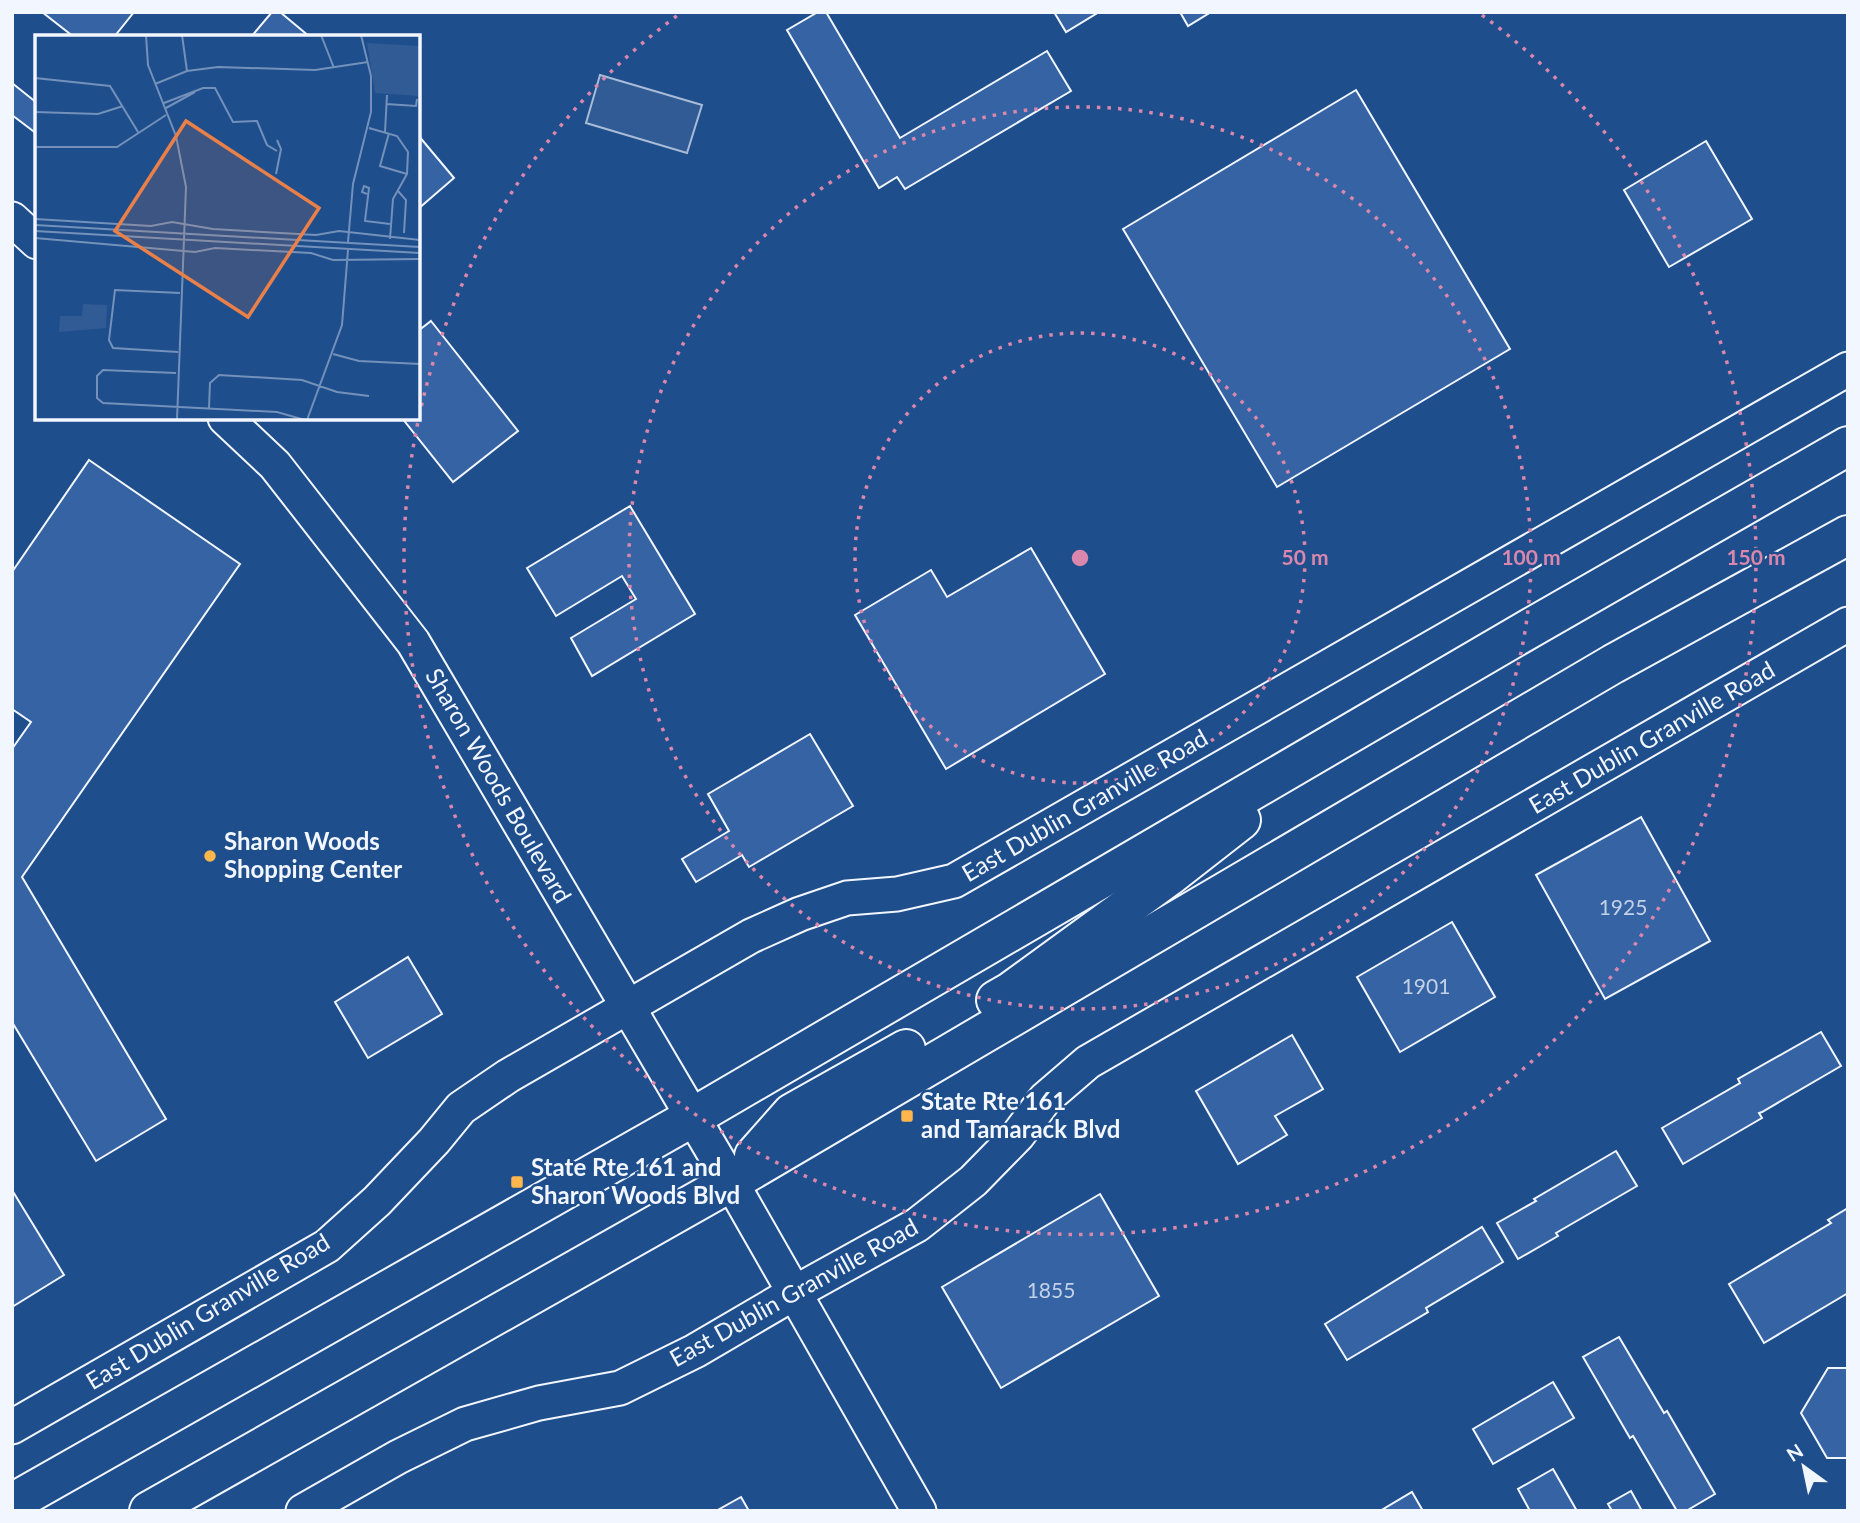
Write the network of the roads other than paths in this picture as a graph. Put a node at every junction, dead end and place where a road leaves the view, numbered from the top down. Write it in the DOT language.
graph roads {
  1 [pos="12,219"];
  2 [pos="35,240"];
  3 [pos="1848,369"];
  4 [pos="227,420"];
  5 [pos="1848,446"];
  6 [pos="1848,535"];
  7 [pos="1848,624"];
  8 [pos="1361,726"];
  9 [pos="628,1009"];
  10 [pos="693,1117"];
  11 [pos="731,1182"];
  12 [pos="794,1293"];
  13 [pos="12,1427"];
  14 [pos="12,1503"];
  15 [pos="149,1511"];
  16 [pos="303,1511"];
  17 [pos="919,1511"];
  1 -- 2 [label="street"];
  3 -- 9 [label="street, East Dublin Granville Road"];
  4 -- 9 [label="street, Sharon Woods Boulevard"];
  5 -- 8 [label="main road"];
  6 -- 11 [label="main road"];
  7 -- 12 [label="street, East Dublin Granville Road"];
  8 -- 10 [label="main road"];
  8 -- 11 [label="main road"];
  9 -- 10 [label="street, Sharon Woods Boulevard"];
  9 -- 13 [label="street, East Dublin Granville Road"];
  10 -- 11 [label="street, Sharon Woods Boulevard"];
  10 -- 14 [label="main road"];
  11 -- 12 [label="street, Sharon Woods Boulevard"];
  11 -- 15 [label="main road"];
  12 -- 16 [label="street, East Dublin Granville Road"];
  12 -- 17 [label="street, Sharon Woods Boulevard"];
}
